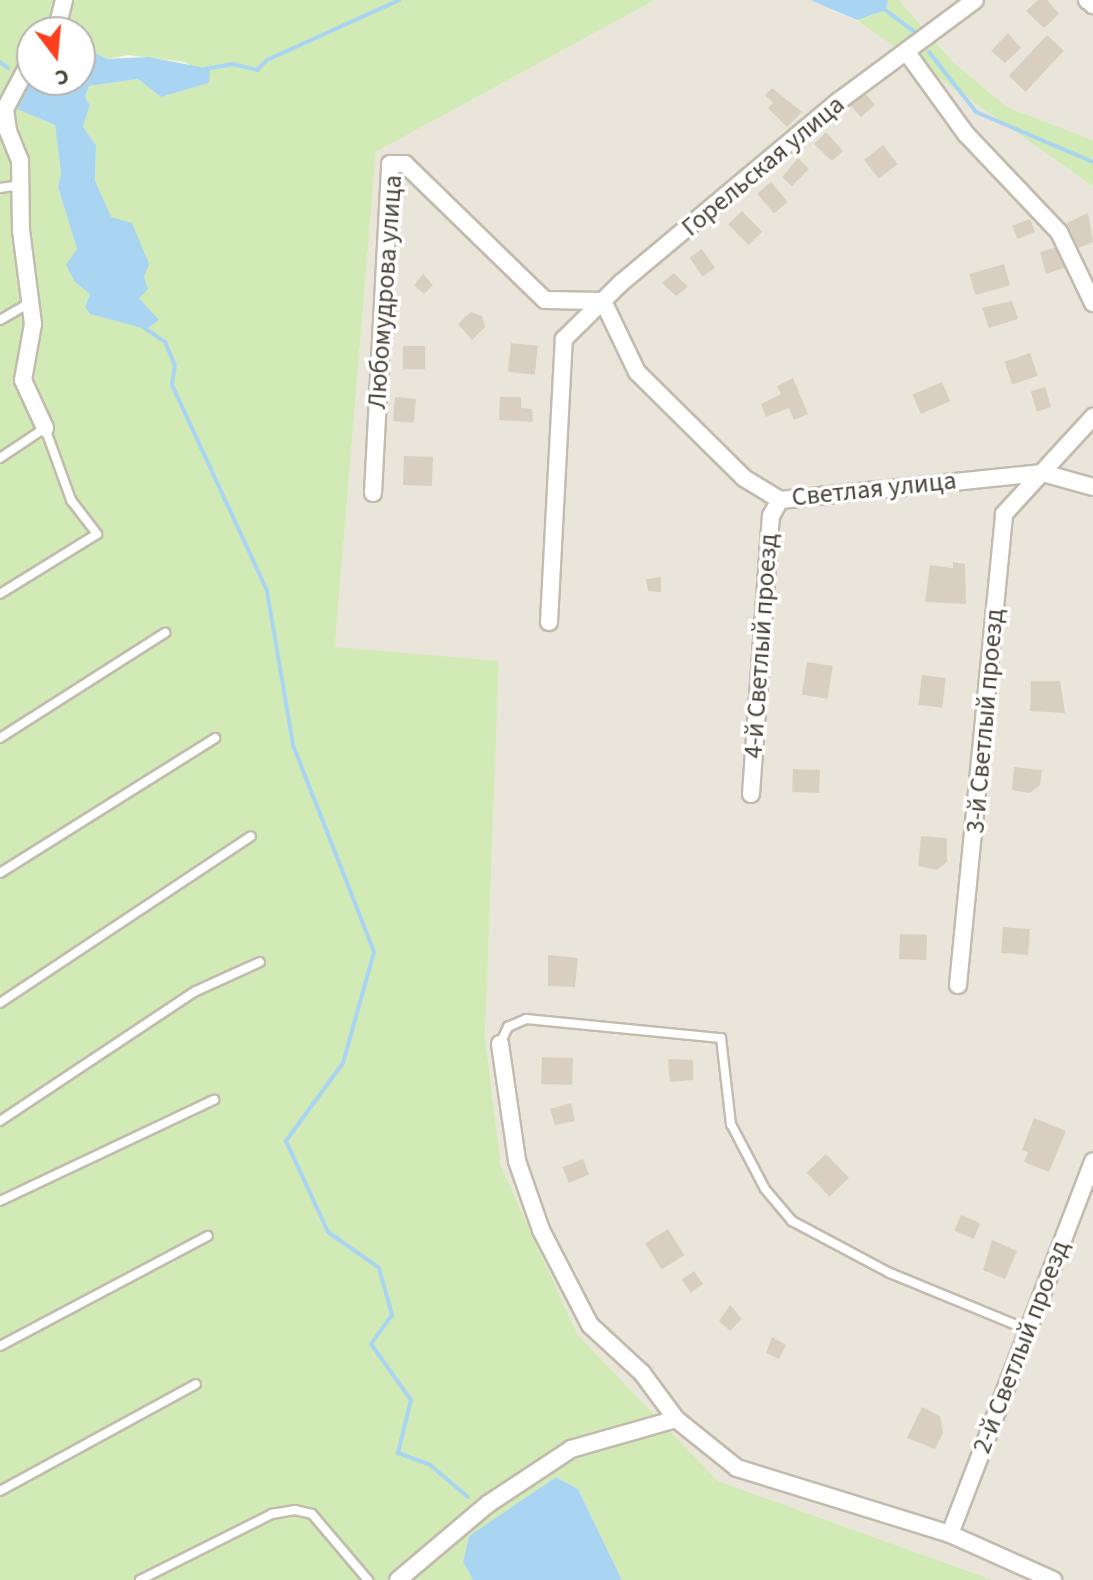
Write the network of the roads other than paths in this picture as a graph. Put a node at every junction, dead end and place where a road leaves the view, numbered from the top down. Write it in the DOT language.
graph roads {
  1 [pos="975,0"];
  2 [pos="1087,0"];
  3 [pos="1093,5"];
  4 [pos="908,54"];
  5 [pos="16,88"];
  6 [pos="21,185"];
  7 [pos="0,188"];
  8 [pos="603,301"];
  9 [pos="29,303"];
  10 [pos="1093,303"];
  11 [pos="0,320"];
  12 [pos="1093,417"];
  13 [pos="45,428"];
  14 [pos="0,458"];
  15 [pos="1043,473"];
  16 [pos="1093,487"];
  17 [pos="373,493"];
  18 [pos="780,500"];
  19 [pos="0,594"];
  20 [pos="549,622"];
  21 [pos="165,633"];
  22 [pos="0,738"];
  23 [pos="215,738"];
  24 [pos="751,794"];
  25 [pos="251,836"];
  26 [pos="0,873"];
  27 [pos="260,962"];
  28 [pos="958,985"];
  29 [pos="0,1003"];
  30 [pos="500,1044"];
  31 [pos="214,1100"];
  32 [pos="0,1121"];
  33 [pos="1093,1161"];
  34 [pos="0,1201"];
  35 [pos="208,1236"];
  36 [pos="1026,1329"];
  37 [pos="0,1346"];
  38 [pos="196,1384"];
  39 [pos="676,1419"];
  40 [pos="0,1491"];
  41 [pos="950,1534"];
  42 [pos="140,1580"];
  43 [pos="368,1580"];
  44 [pos="398,1580"];
  45 [pos="1053,1580"];
  1 -- 4 [label="street, Горельская улица"];
  2 -- 3 [label="street"];
  4 -- 8 [label="street, Горельская улица"];
  4 -- 10 [label="street"];
  5 -- 6 [label="street"];
  6 -- 7 [label="lane"];
  6 -- 9 [label="street"];
  8 -- 17 [label="street, Любомудрова улица"];
  8 -- 18 [label="street, Светлая улица"];
  8 -- 20 [label="street, Горельская улица"];
  9 -- 11 [label="lane"];
  9 -- 13 [label="street"];
  12 -- 15 [label="street, 3-й Светлый проезд"];
  13 -- 14 [label="lane"];
  13 -- 19 [label="lane"];
  15 -- 16 [label="street, Светлая улица"];
  15 -- 18 [label="street, Светлая улица"];
  15 -- 28 [label="street, 3-й Светлый проезд"];
  18 -- 24 [label="street, 4-й Светлый проезд"];
  21 -- 22 [label="lane"];
  23 -- 26 [label="lane"];
  25 -- 29 [label="lane"];
  27 -- 32 [label="lane"];
  30 -- 36 [label="lane"];
  30 -- 39 [label="street"];
  31 -- 34 [label="lane"];
  33 -- 36 [label="street, 2-й Светлый проезд"];
  35 -- 37 [label="lane"];
  36 -- 41 [label="street, 2-й Светлый проезд"];
  38 -- 40 [label="lane"];
  39 -- 41 [label="street"];
  39 -- 44 [label="street"];
  41 -- 45 [label="street"];
  42 -- 43 [label="lane"];
}
